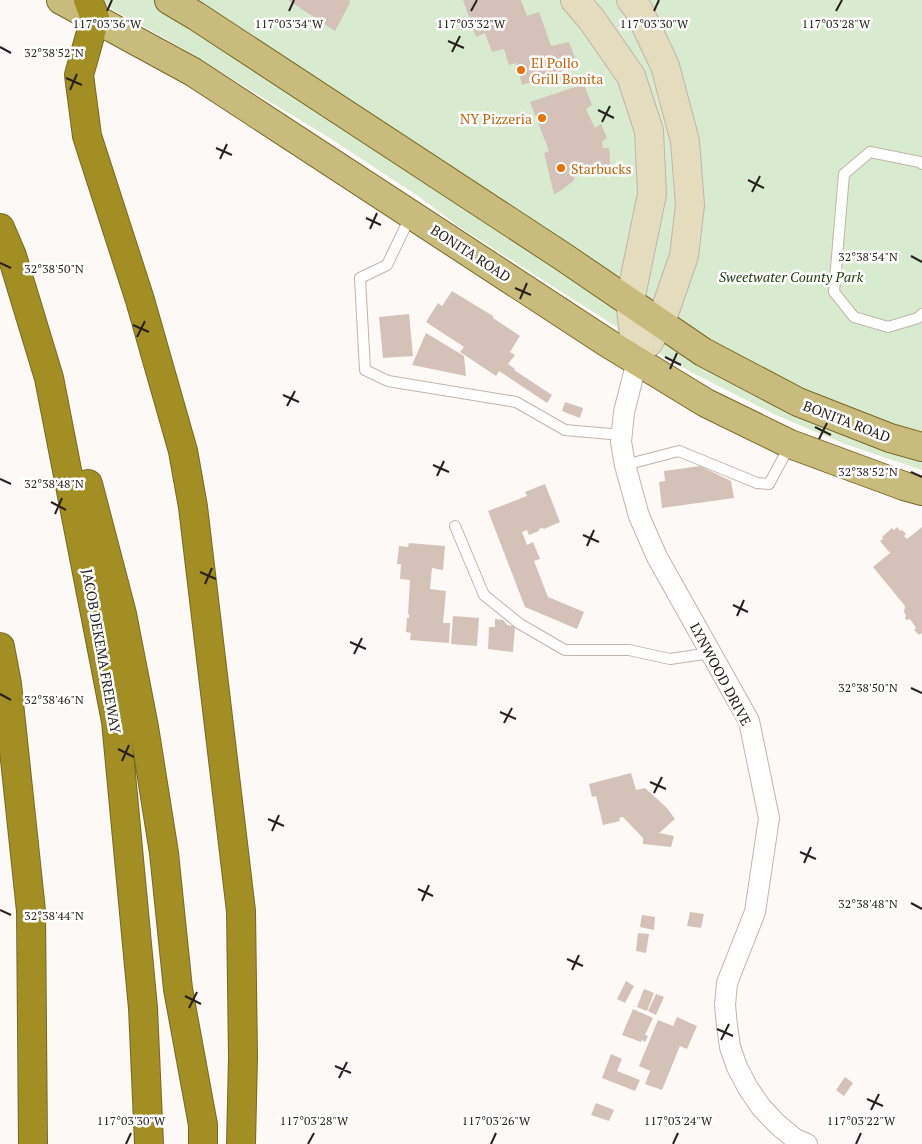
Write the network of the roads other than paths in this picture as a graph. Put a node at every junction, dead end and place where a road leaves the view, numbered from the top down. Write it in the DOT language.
graph roads {
  1 [pos="60,0"];
  2 [pos="170,0"];
  3 [pos="575,0"];
  4 [pos="631,0"];
  5 [pos="92,9"];
  6 [pos="922,164"];
  7 [pos="412,214"];
  8 [pos="0,228"];
  9 [pos="630,301"];
  10 [pos="922,314"];
  11 [pos="660,322"];
  12 [pos="637,361"];
  13 [pos="49,378"];
  14 [pos="622,435"];
  15 [pos="790,444"];
  16 [pos="922,447"];
  17 [pos="625,465"];
  18 [pos="922,491"];
  19 [pos="455,526"];
  20 [pos="0,647"];
  21 [pos="711,653"];
  22 [pos="0,779"];
  23 [pos="31,911"];
  24 [pos="33,1144"];
  25 [pos="148,1144"];
  26 [pos="203,1144"];
  27 [pos="241,1144"];
  28 [pos="806,1144"];
  1 -- 5 [label="main road, BONITA ROAD"];
  2 -- 9 [label="main road, BONITA ROAD"];
  3 -- 9 [label="main road"];
  4 -- 11 [label="main road"];
  5 -- 7 [label="main road, BONITA ROAD"];
  5 -- 27 [label="highway"];
  6 -- 10 [label="lane"];
  7 -- 12 [label="main road, BONITA ROAD"];
  7 -- 14 [label="lane"];
  8 -- 13 [label="highway, JACOB DEKEMA FREEWAY"];
  9 -- 11 [label="main road, BONITA ROAD"];
  9 -- 12 [label="main road"];
  11 -- 12 [label="main road"];
  11 -- 16 [label="main road, BONITA ROAD"];
  12 -- 14 [label="street, LYNWOOD DRIVE"];
  12 -- 15 [label="main road, BONITA ROAD"];
  13 -- 25 [label="highway, JACOB DEKEMA FREEWAY"];
  13 -- 26 [label="highway"];
  14 -- 17 [label="street, LYNWOOD DRIVE"];
  15 -- 17 [label="lane"];
  15 -- 18 [label="main road, BONITA ROAD"];
  17 -- 21 [label="street, LYNWOOD DRIVE"];
  19 -- 21 [label="lane"];
  20 -- 23 [label="highway"];
  21 -- 28 [label="street, LYNWOOD DRIVE"];
  22 -- 23 [label="highway"];
  23 -- 24 [label="highway"];
}
